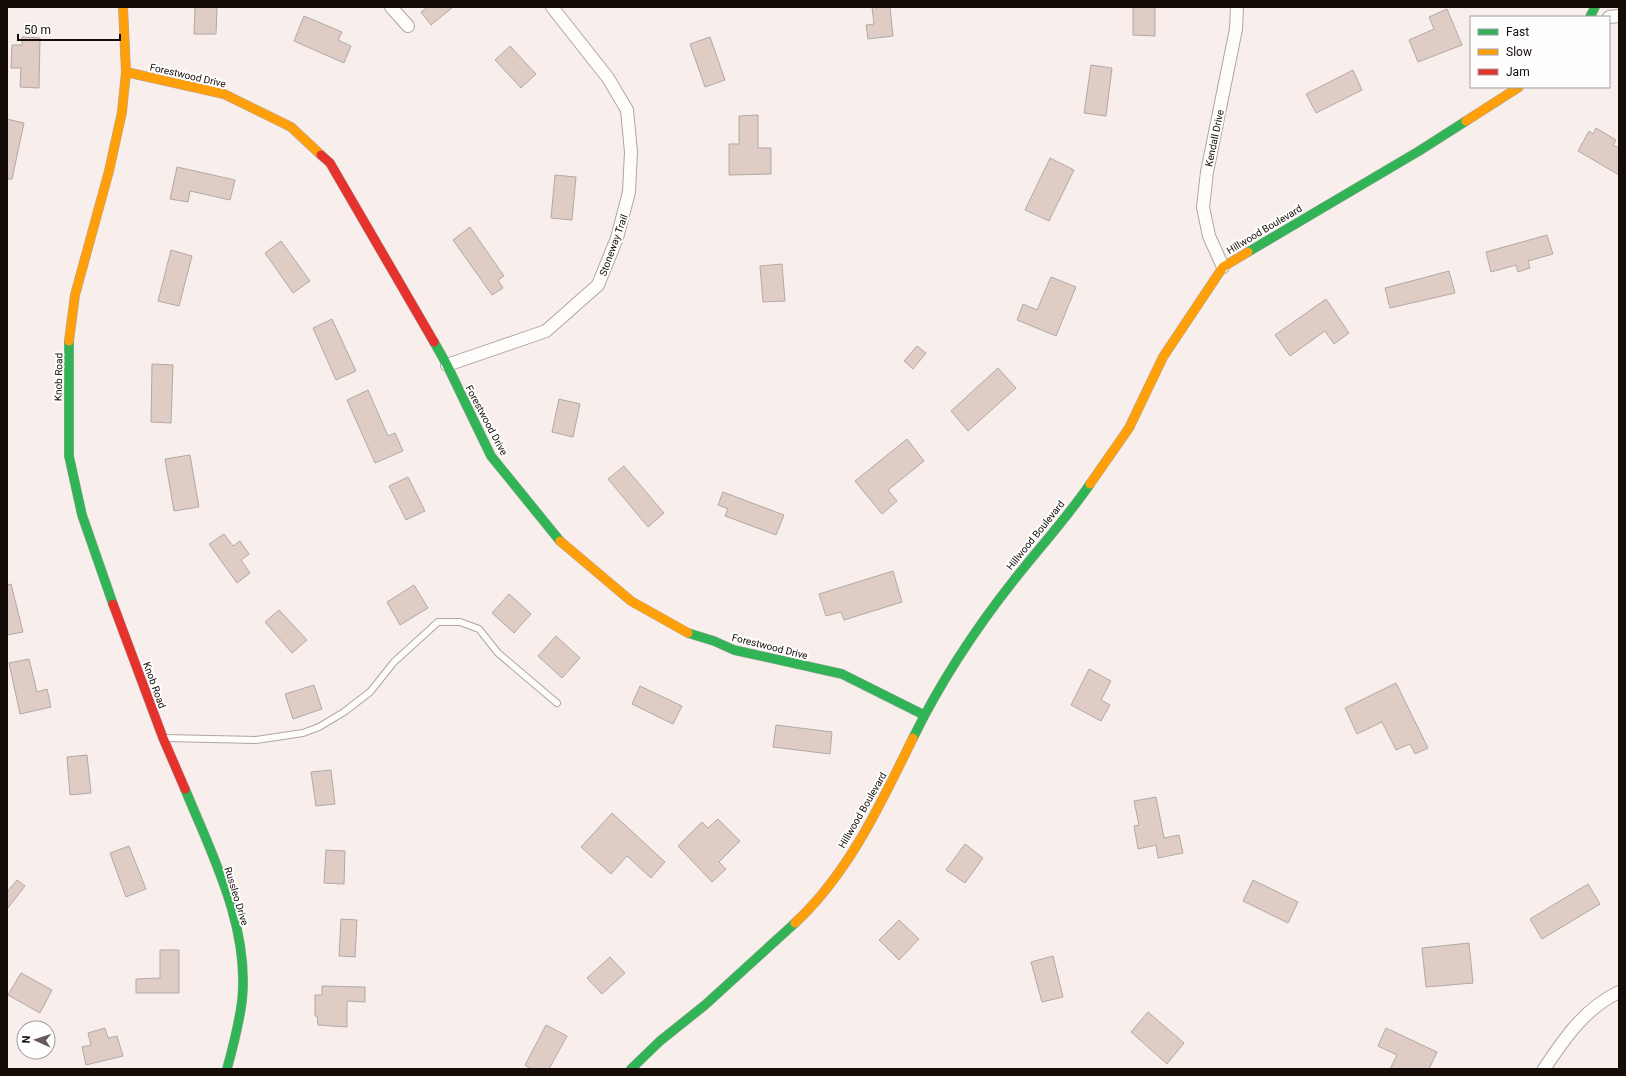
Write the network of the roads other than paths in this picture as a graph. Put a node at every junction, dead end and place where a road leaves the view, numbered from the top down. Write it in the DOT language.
graph roads {
  1 [pos="123,7"];
  2 [pos="391,7"];
  3 [pos="552,7"];
  4 [pos="1237,7"];
  5 [pos="1595,7"];
  6 [pos="1590,16"];
  7 [pos="408,26"];
  8 [pos="126,72"];
  9 [pos="1517,88"];
  10 [pos="1223,266"];
  11 [pos="447,365"];
  12 [pos="557,703"];
  13 [pos="924,715"];
  14 [pos="163,738"];
  15 [pos="1619,992"];
  16 [pos="227,1069"];
  17 [pos="632,1069"];
  18 [pos="1544,1069"];
  1 -- 8 [label="street, Knob Road"];
  2 -- 7 [label="street"];
  3 -- 11 [label="street, Stoneway Trail"];
  4 -- 10 [label="street, Kendall Drive"];
  5 -- 6 [label="street"];
  8 -- 11 [label="street, Forestwood Drive"];
  8 -- 14 [label="street, Knob Road"];
  9 -- 10 [label="street, Hillwood Boulevard"];
  10 -- 13 [label="street, Hillwood Boulevard"];
  11 -- 13 [label="street, Forestwood Drive"];
  12 -- 14 [label="lane"];
  13 -- 17 [label="street, Hillwood Boulevard"];
  14 -- 16 [label="street, Russleo Drive"];
  15 -- 18 [label="street"];
}
